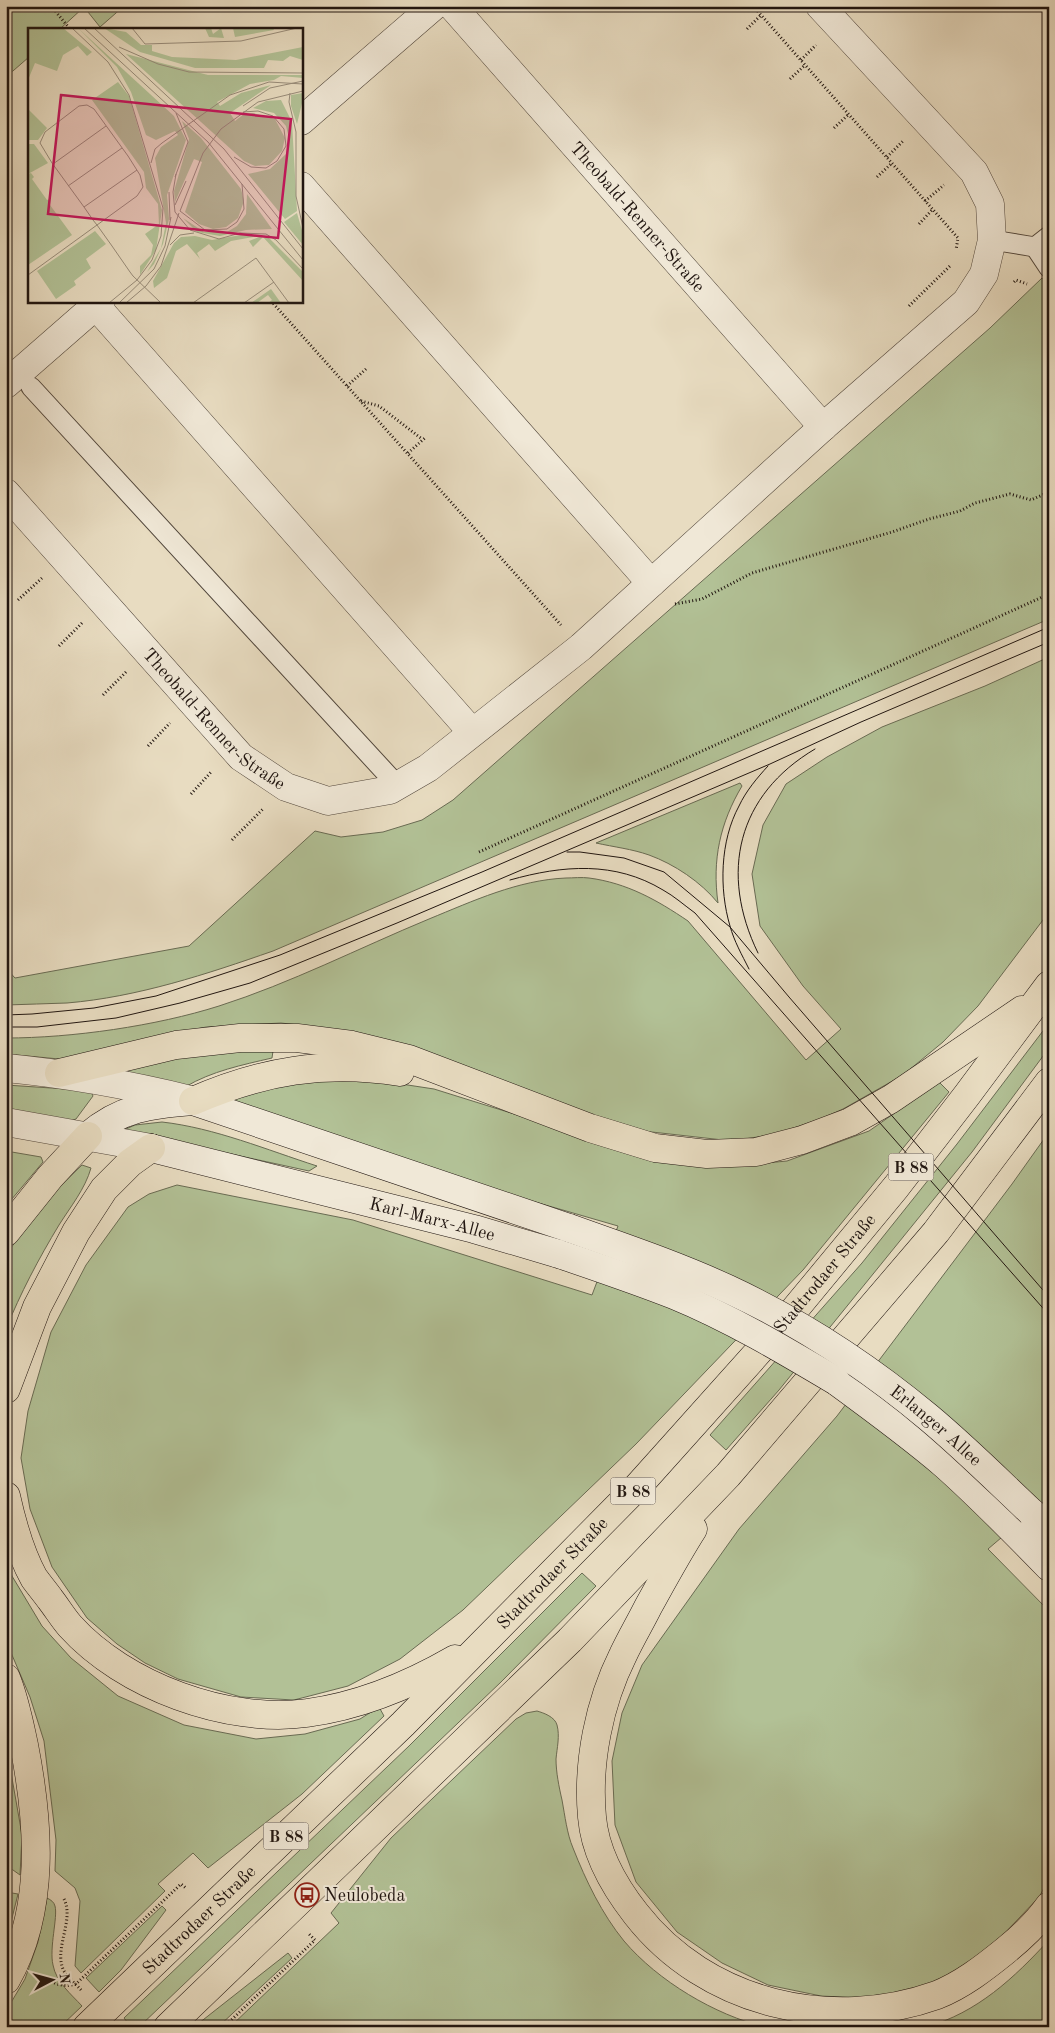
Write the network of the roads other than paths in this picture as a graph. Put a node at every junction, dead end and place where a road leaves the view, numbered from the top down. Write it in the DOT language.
graph roads {
  1 [pos="434,6"];
  2 [pos="452,6"];
  3 [pos="820,6"];
  4 [pos="302,120"];
  5 [pos="302,187"];
  6 [pos="992,240"];
  7 [pos="1042,242"];
  8 [pos="1049,268"];
  9 [pos="98,304"];
  10 [pos="18,386"];
  11 [pos="823,427"];
  12 [pos="6,494"];
  13 [pos="648,586"];
  14 [pos="472,732"];
  15 [pos="397,785"];
  16 [pos="1044,991"];
  17 [pos="6,1068"];
  18 [pos="59,1073"];
  19 [pos="1049,1082"];
  20 [pos="471,1083"];
  21 [pos="193,1101"];
  22 [pos="6,1122"];
  23 [pos="88,1136"];
  24 [pos="151,1148"];
  25 [pos="6,1232"];
  26 [pos="812,1334"];
  27 [pos="836,1381"];
  28 [pos="6,1389"];
  29 [pos="728,1475"];
  30 [pos="6,1496"];
  31 [pos="1030,1523"];
  32 [pos="1049,1567"];
  33 [pos="482,1642"];
  34 [pos="6,1678"];
  35 [pos="1049,1906"];
  36 [pos="11,1971"];
  37 [pos="87,2027"];
  38 [pos="168,2027"];
  1 -- 4 [label="street"];
  2 -- 11 [label="street, Theobald-Renner-Straße"];
  3 -- 6 [label="street, Theobald-Renner-Straße"];
  5 -- 13 [label="street"];
  6 -- 7 [label="lane"];
  6 -- 11 [label="street, Theobald-Renner-Straße"];
  7 -- 8 [label="lane"];
  9 -- 10 [label="street"];
  9 -- 14 [label="street"];
  10 -- 15 [label="lane"];
  11 -- 13 [label="street, Theobald-Renner-Straße"];
  12 -- 15 [label="street, Theobald-Renner-Straße"];
  13 -- 14 [label="street, Theobald-Renner-Straße"];
  14 -- 15 [label="street, Theobald-Renner-Straße"];
  16 -- 20 [label="main road"];
  16 -- 33 [label="main road, Stadtrodaer Straße / B 88"];
  17 -- 18 [label="street, Karl-Marx-Allee"];
  18 -- 20 [label="main road"];
  18 -- 21 [label="street, Karl-Marx-Allee"];
  19 -- 29 [label="main road"];
  20 -- 21 [label="main road"];
  21 -- 23 [label="street"];
  21 -- 26 [label="street, Karl-Marx-Allee, bridge"];
  22 -- 23 [label="street, Karl-Marx-Allee"];
  23 -- 24 [label="street, Karl-Marx-Allee"];
  23 -- 25 [label="main road"];
  24 -- 27 [label="street, Karl-Marx-Allee, bridge"];
  24 -- 28 [label="main road"];
  26 -- 31 [label="street, Erlanger Allee, bridge"];
  27 -- 31 [label="street, Erlanger Allee"];
  29 -- 35 [label="main road"];
  29 -- 38 [label="main road"];
  30 -- 33 [label="main road"];
  31 -- 32 [label="street, Erlanger Allee"];
  33 -- 37 [label="main road, Stadtrodaer Straße / B 88"];
  34 -- 36 [label="main road"];
}
